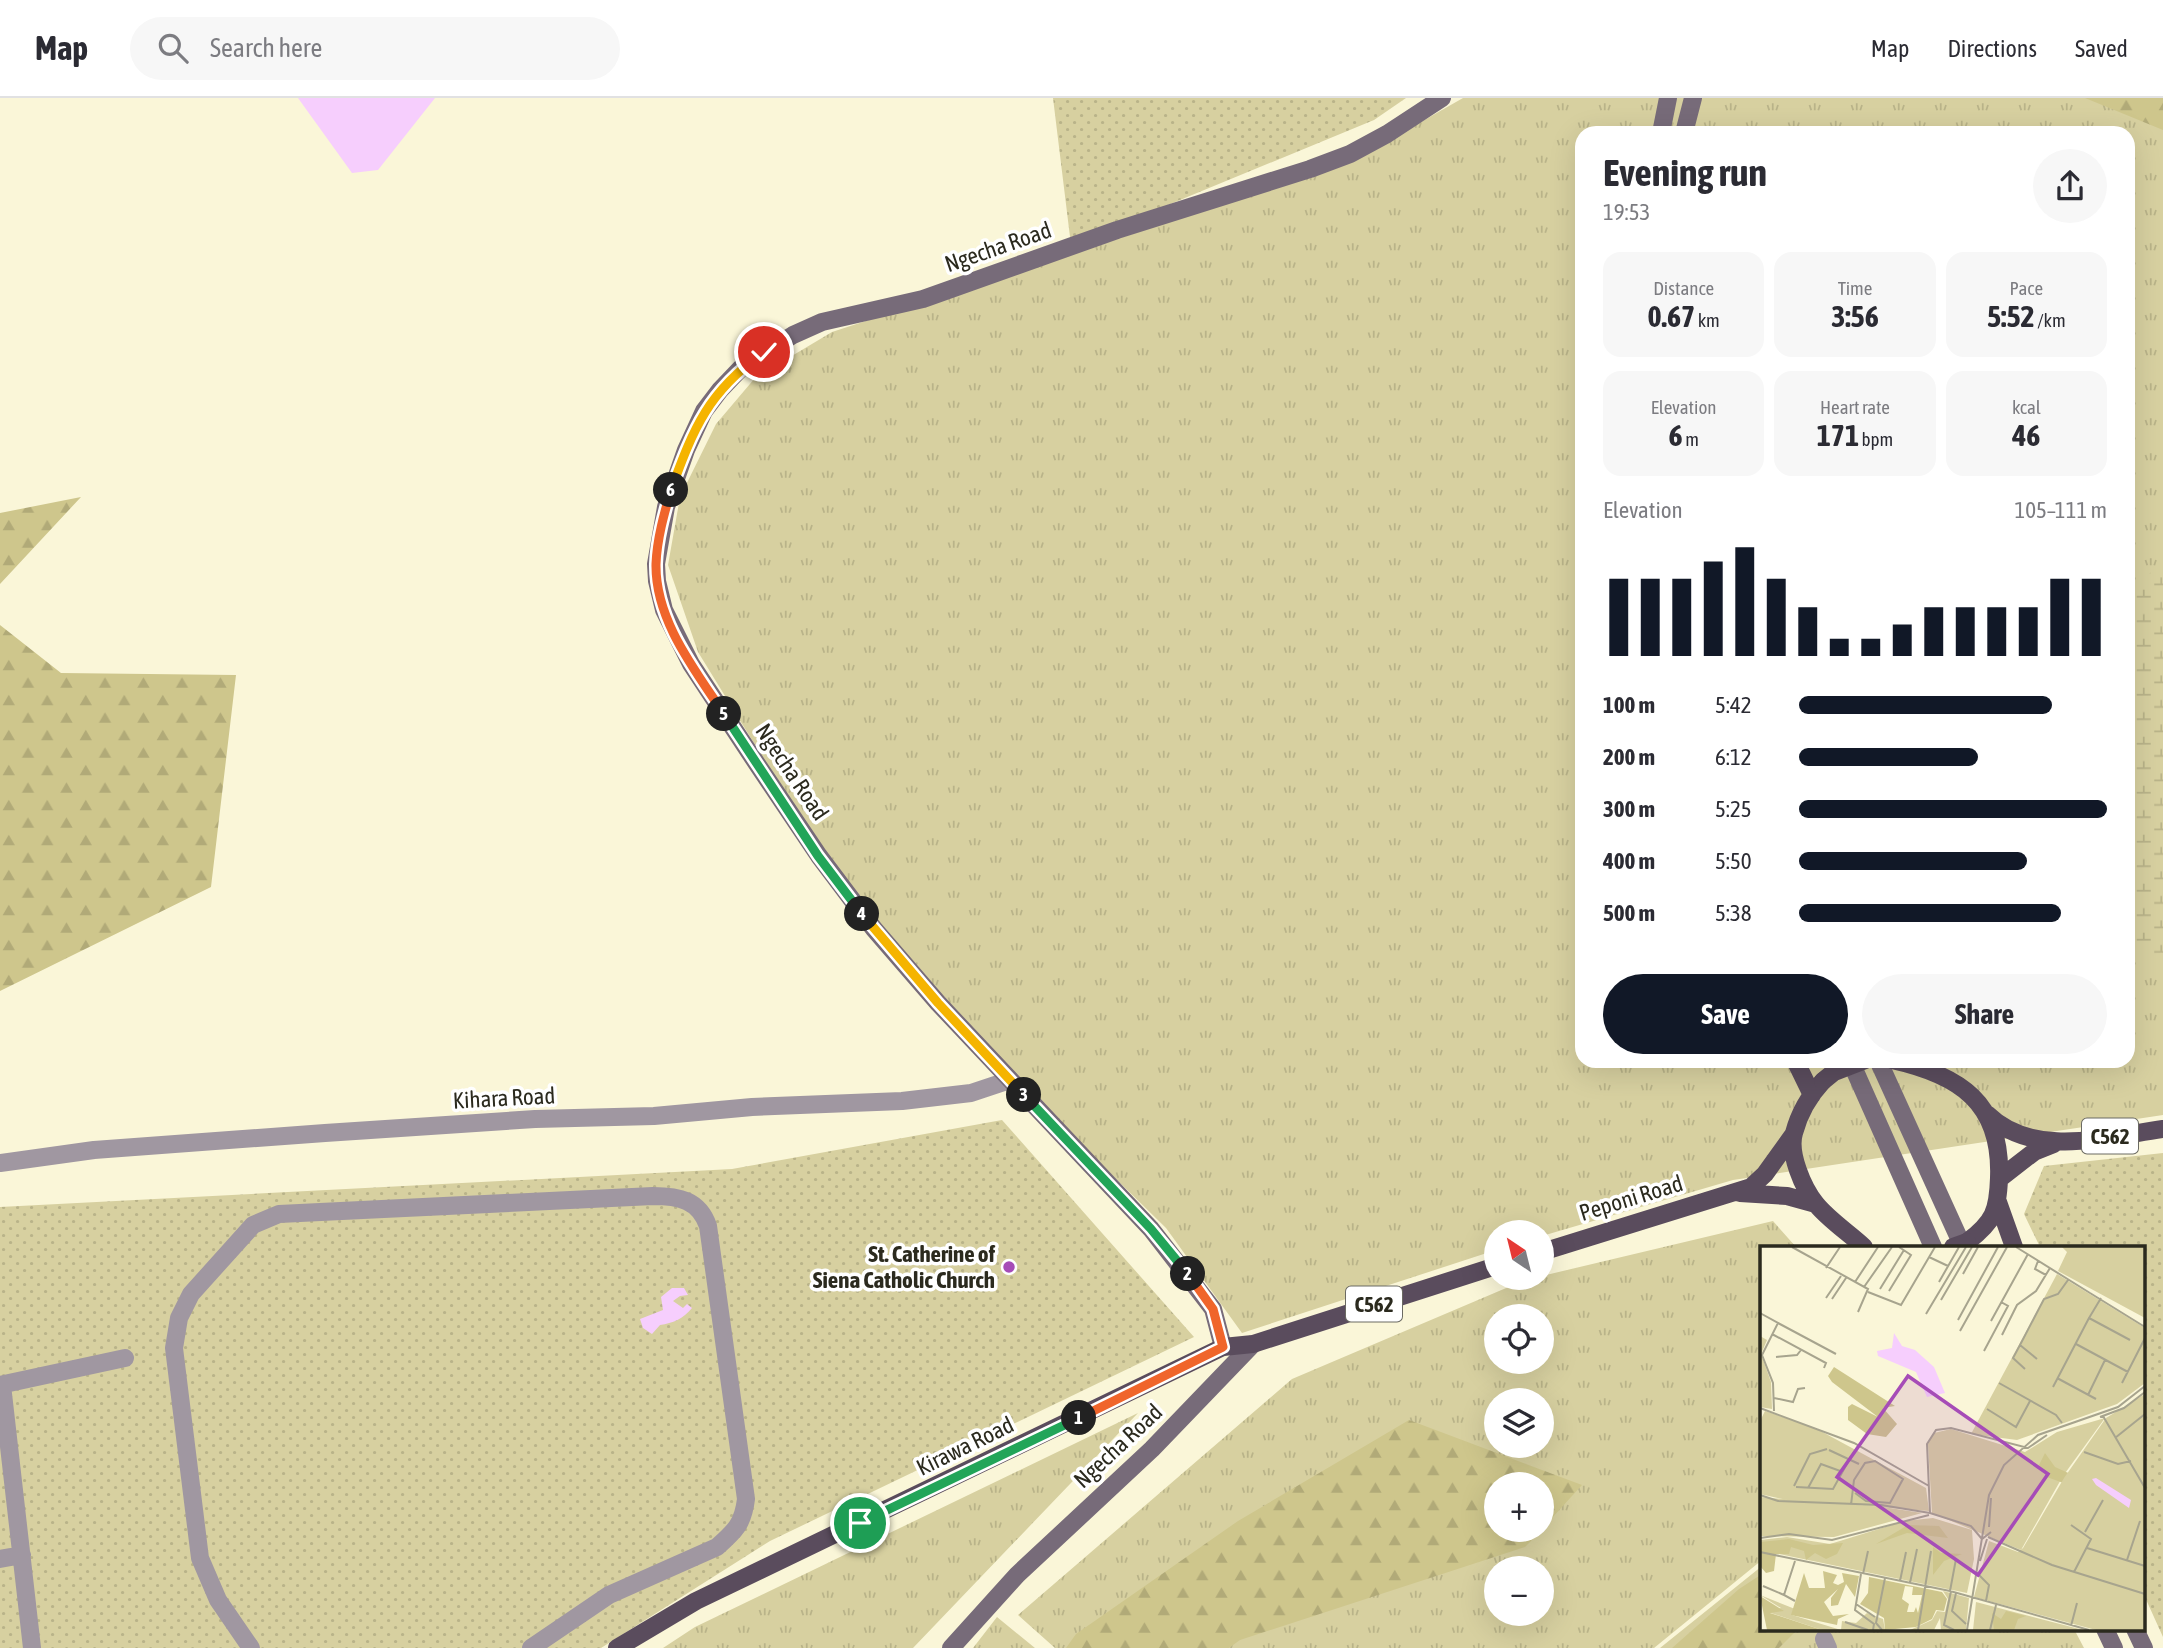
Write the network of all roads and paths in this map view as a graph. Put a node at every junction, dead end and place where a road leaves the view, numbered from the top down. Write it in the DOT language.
graph roads {
  1 [pos="1442,98"];
  2 [pos="1668,98"];
  3 [pos="1693,98"];
  4 [pos="1662,126"];
  5 [pos="1686,126"];
  6 [pos="1801,1068"];
  7 [pos="1844,1068"];
  8 [pos="1854,1068"];
  9 [pos="1882,1068"];
  10 [pos="1934,1068"];
  11 [pos="1010,1080"];
  12 [pos="1817,1088"];
  13 [pos="1987,1114"];
  14 [pos="2163,1129"];
  15 [pos="1793,1135"];
  16 [pos="2057,1143"];
  17 [pos="0,1163"];
  18 [pos="1999,1180"];
  19 [pos="1735,1193"];
  20 [pos="1998,1202"];
  21 [pos="1816,1204"];
  22 [pos="1961,1245"];
  23 [pos="1863,1246"];
  24 [pos="1933,1246"];
  25 [pos="2014,1246"];
  26 [pos="1554,1248"];
  27 [pos="1484,1270"];
  28 [pos="1253,1344"];
  29 [pos="1223,1347"];
  30 [pos="125,1358"];
  31 [pos="1,1385"];
  32 [pos="22,1555"];
  33 [pos="0,1559"];
  34 [pos="2105,1630"];
  35 [pos="33,1648"];
  36 [pos="251,1648"];
  37 [pos="531,1648"];
  38 [pos="617,1648"];
  39 [pos="951,1648"];
  40 [pos="2114,1648"];
  1 -- 11 [label="street, Ngecha Road"];
  2 -- 4 [label="street"];
  3 -- 5 [label="street"];
  6 -- 12 [label="main road"];
  7 -- 12 [label="main road, bridge"];
  8 -- 24 [label="street"];
  9 -- 22 [label="street"];
  10 -- 13 [label="main road"];
  11 -- 17 [label="street, Kihara Road"];
  11 -- 29 [label="street, Ngecha Road"];
  12 -- 15 [label="main road, Peponi Road"];
  13 -- 16 [label="main road, C562"];
  13 -- 18 [label="main road"];
  14 -- 16 [label="main road, C562"];
  15 -- 19 [label="main road, Peponi Road"];
  15 -- 21 [label="main road"];
  16 -- 18 [label="main road, C562"];
  18 -- 20 [label="main road"];
  19 -- 21 [label="main road, Peponi Road"];
  19 -- 26 [label="main road, Peponi Road"];
  20 -- 22 [label="main road"];
  20 -- 25 [label="main road"];
  21 -- 23 [label="main road"];
  27 -- 28 [label="main road, C562"];
  28 -- 29 [label="main road"];
  28 -- 39 [label="street, Ngecha Road"];
  29 -- 38 [label="main road, Kirawa Road"];
  30 -- 31 [label="street"];
  31 -- 32 [label="street"];
  32 -- 33 [label="street"];
  32 -- 35 [label="street"];
  34 -- 40 [label="street"];
  36 -- 37 [label="street"];
}
